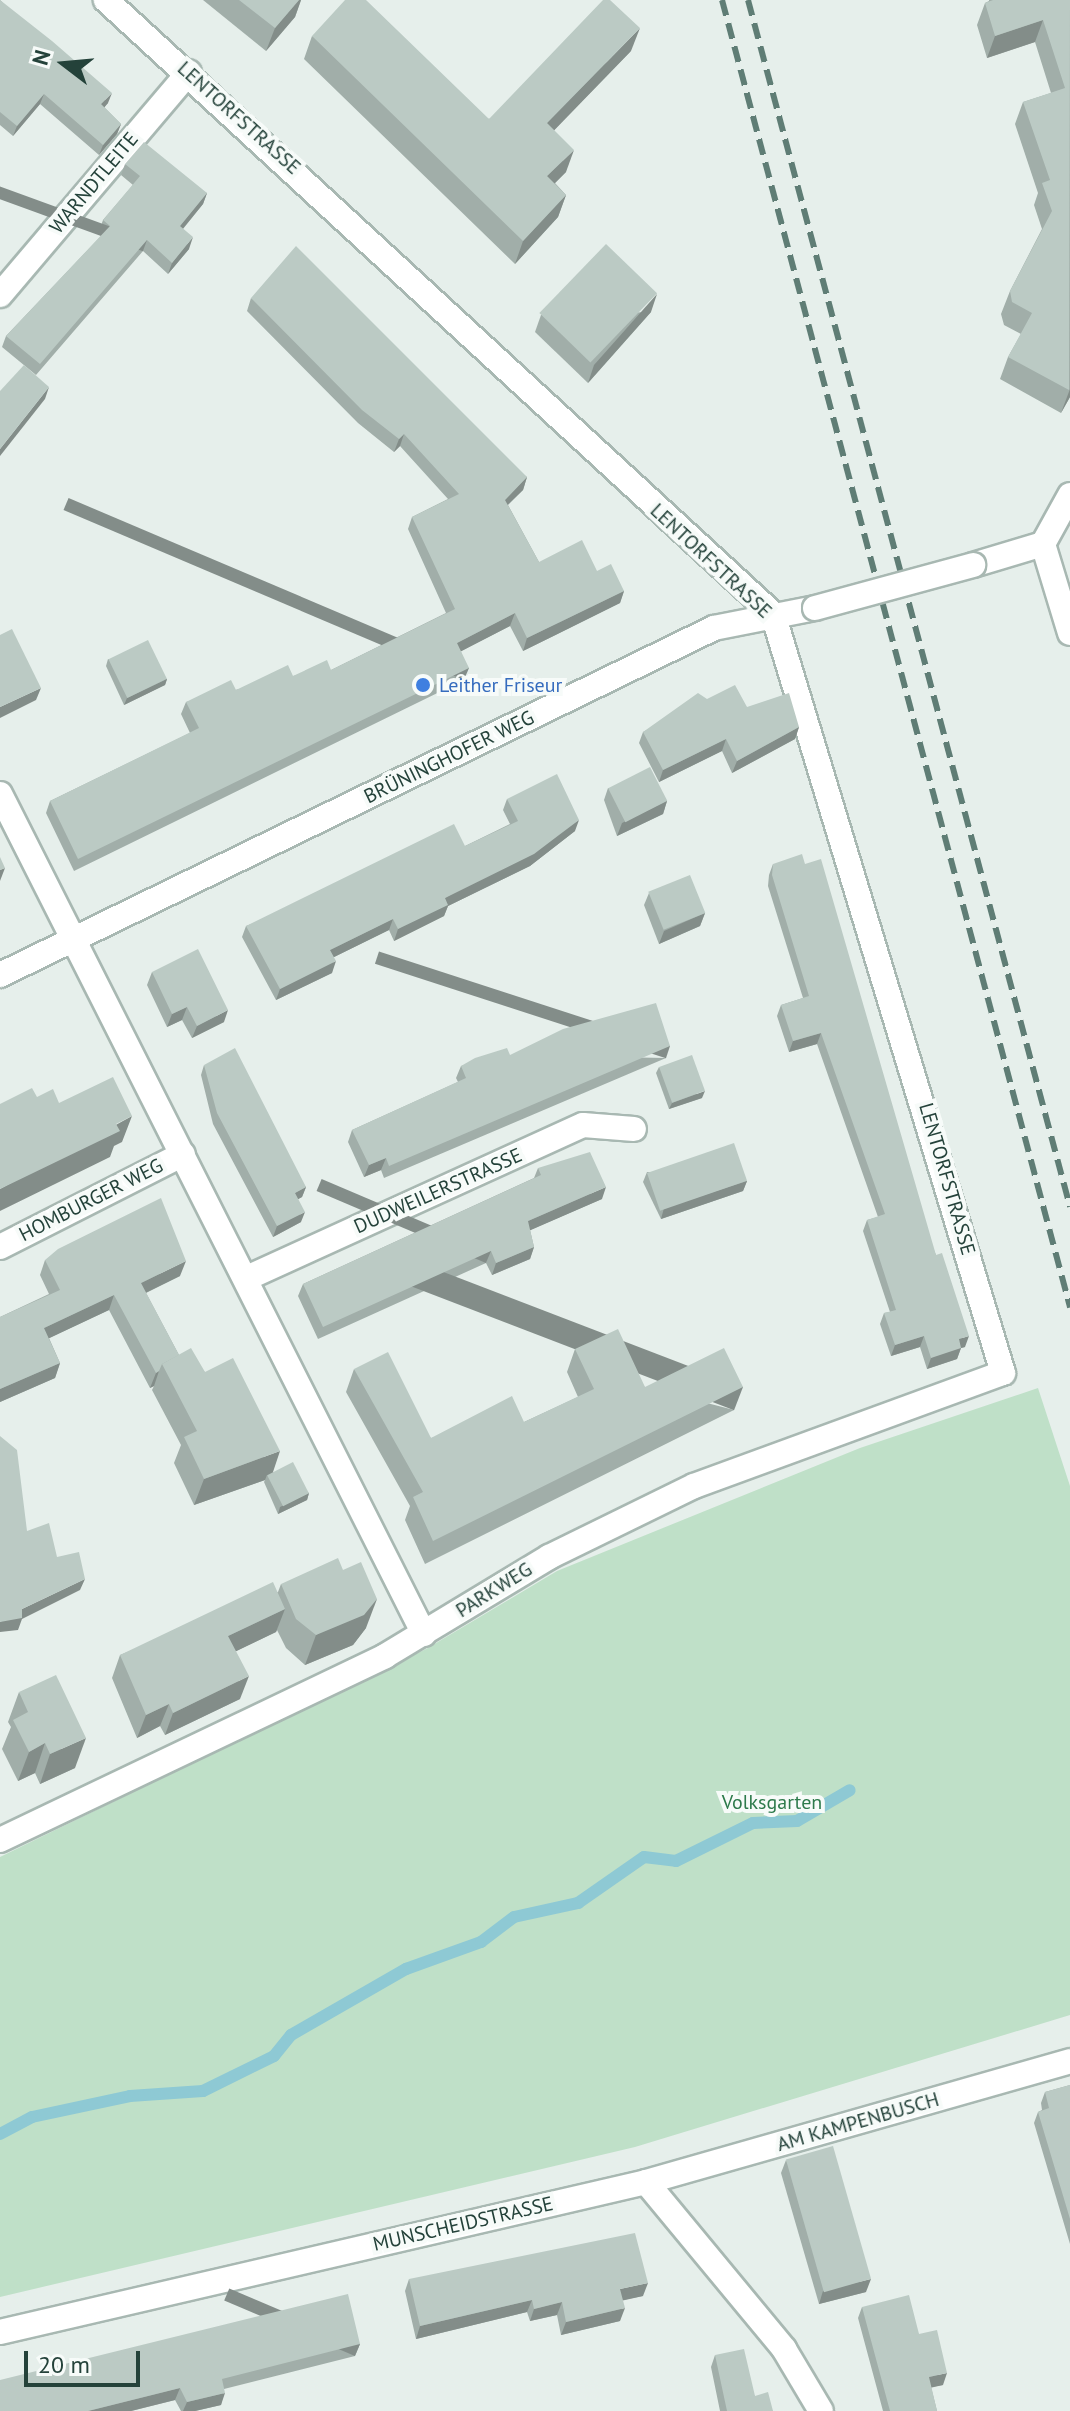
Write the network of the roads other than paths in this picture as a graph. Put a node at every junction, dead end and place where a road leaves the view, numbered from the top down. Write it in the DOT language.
graph roads {
  1 [pos="106,0"];
  2 [pos="189,72"];
  3 [pos="0,295"];
  4 [pos="1070,495"];
  5 [pos="1043,544"];
  6 [pos="773,614"];
  7 [pos="1070,633"];
  8 [pos="0,794"];
  9 [pos="72,941"];
  10 [pos="0,975"];
  11 [pos="634,1129"];
  12 [pos="183,1154"];
  13 [pos="0,1247"];
  14 [pos="247,1278"];
  15 [pos="1003,1373"];
  16 [pos="424,1634"];
  17 [pos="0,1840"];
  18 [pos="1070,2061"];
  19 [pos="646,2182"];
  20 [pos="0,2332"];
  21 [pos="821,2411"];
  1 -- 2 [label="street, LENTORFSTRASSE"];
  2 -- 3 [label="street, WARNDTLEITE"];
  2 -- 6 [label="street, LENTORFSTRASSE"];
  4 -- 5 [label="street"];
  5 -- 6 [label="street, BRÜNINGHOFER WEG, bridge"];
  5 -- 7 [label="street"];
  6 -- 9 [label="street, BRÜNINGHOFER WEG"];
  6 -- 15 [label="street, LENTORFSTRASSE"];
  8 -- 9 [label="street"];
  9 -- 10 [label="street, BRÜNINGHOFER WEG"];
  9 -- 12 [label="street"];
  11 -- 14 [label="street, DUDWEILERSTRASSE"];
  12 -- 13 [label="street, HOMBURGER WEG"];
  12 -- 14 [label="street"];
  14 -- 16 [label="street"];
  15 -- 16 [label="street, PARKWEG"];
  16 -- 17 [label="street, PARKWEG"];
  18 -- 19 [label="street, AM KAMPENBUSCH"];
  19 -- 20 [label="street, MUNSCHEIDSTRASSE"];
  19 -- 21 [label="street"];
}
